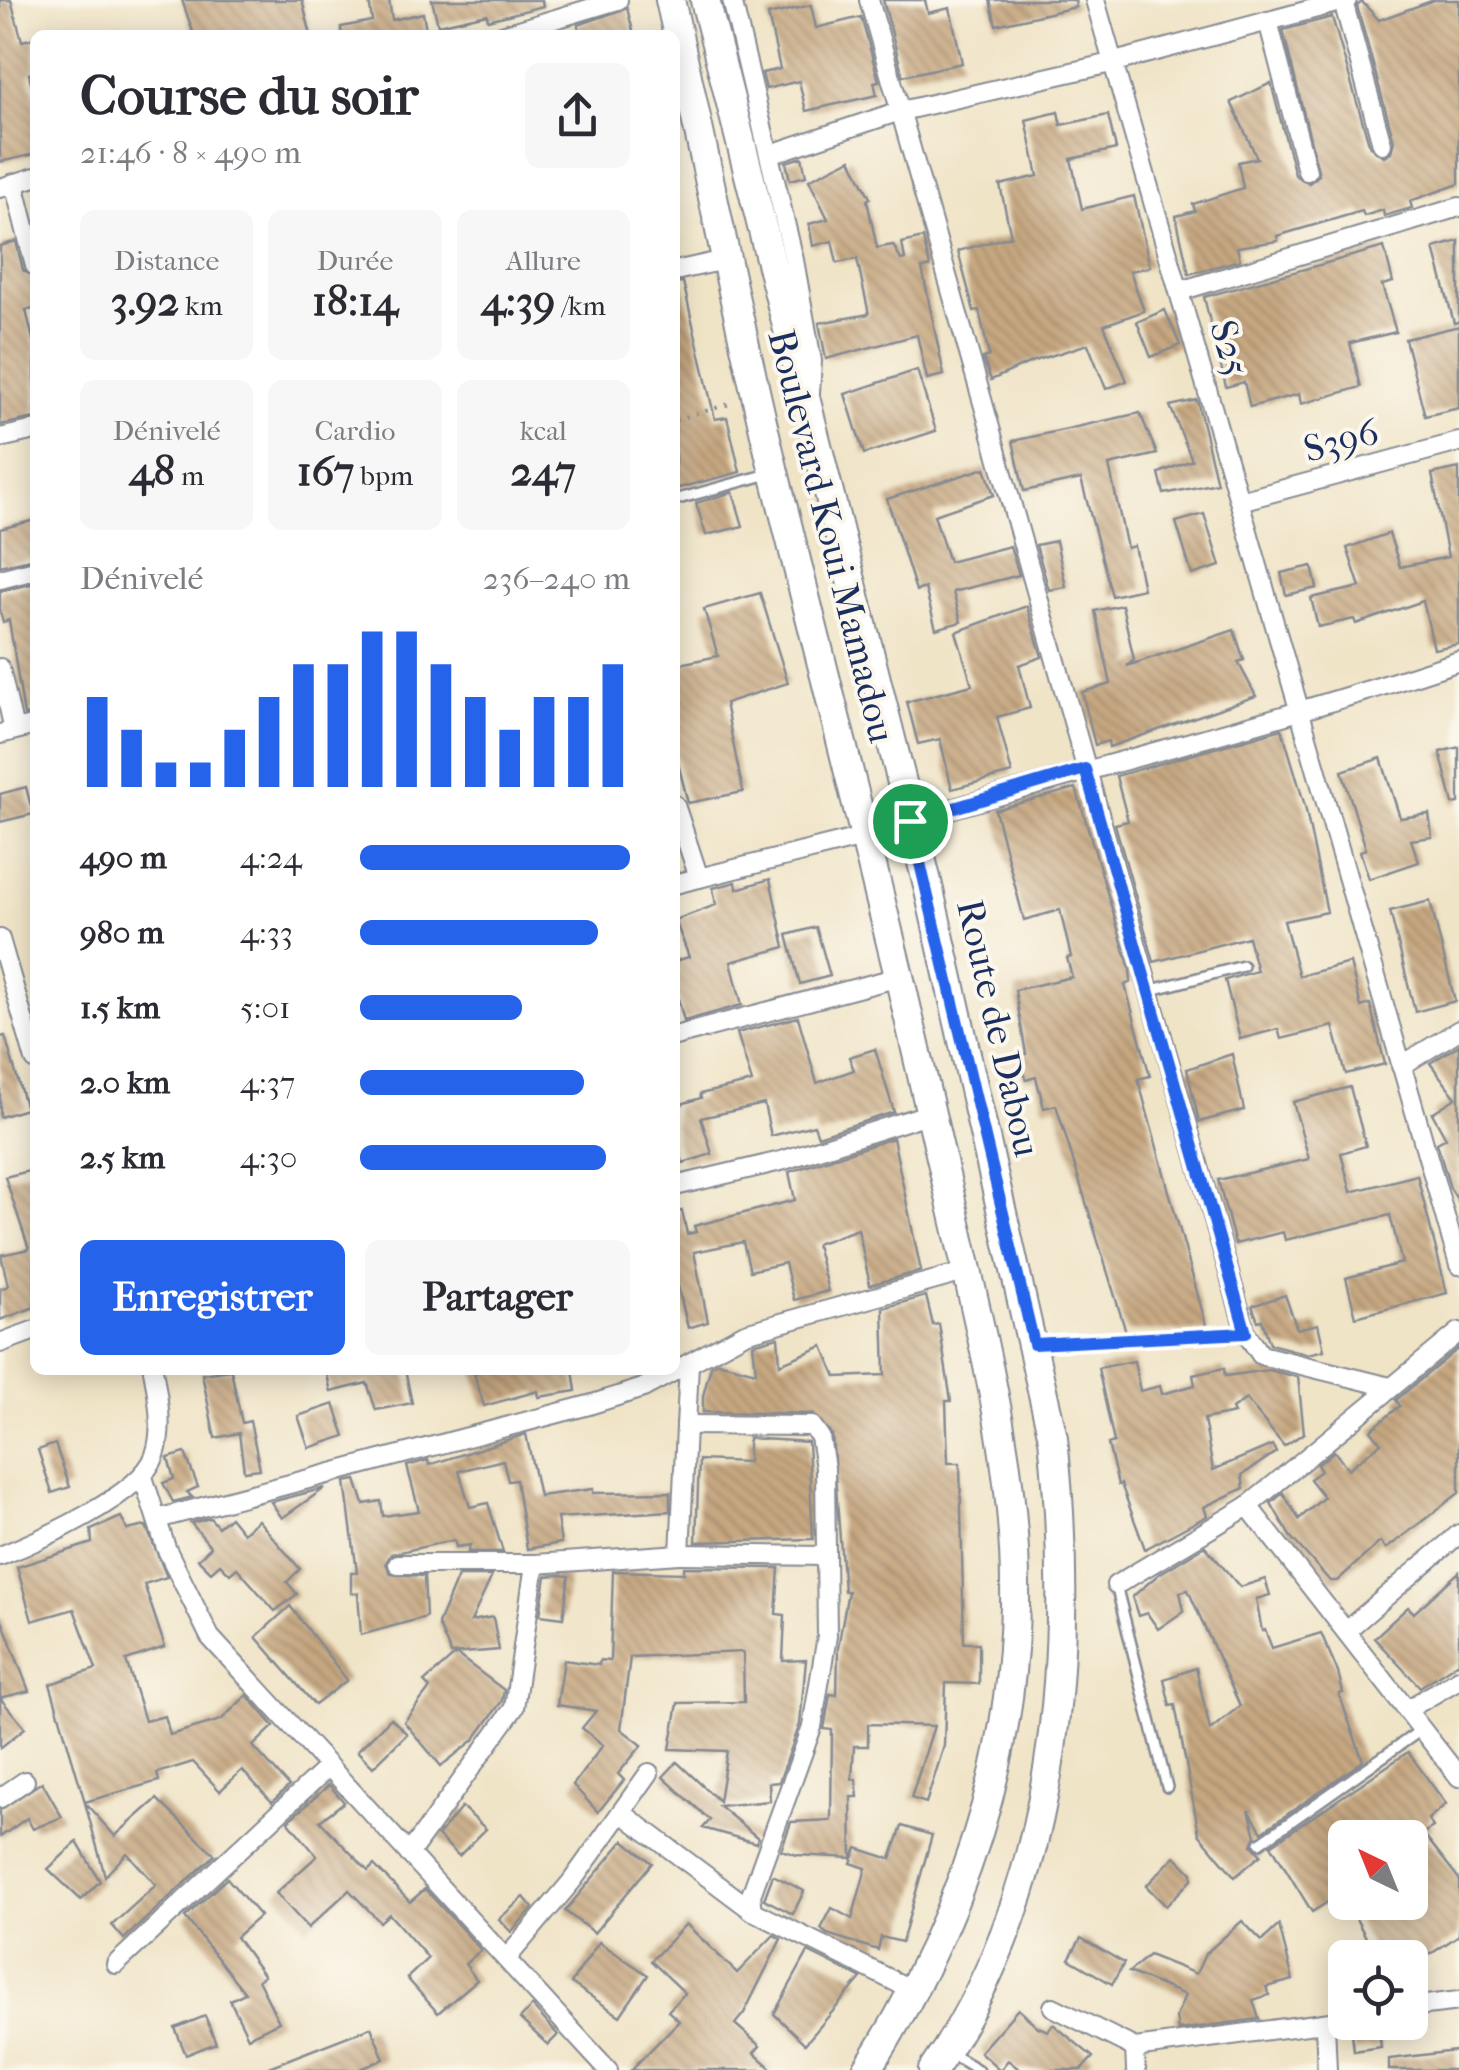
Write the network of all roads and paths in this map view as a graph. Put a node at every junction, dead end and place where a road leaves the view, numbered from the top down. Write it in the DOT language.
graph roads {
  1 [pos="618,0"];
  2 [pos="670,0"];
  3 [pos="705,0"];
  4 [pos="732,0"];
  5 [pos="868,0"];
  6 [pos="1095,0"];
  7 [pos="1345,1"];
  8 [pos="1268,21"];
  9 [pos="519,30"];
  10 [pos="677,30"];
  11 [pos="680,44"];
  12 [pos="1111,64"];
  13 [pos="897,112"];
  14 [pos="1382,144"];
  15 [pos="771,154"];
  16 [pos="1307,170"];
  17 [pos="7,185"];
  18 [pos="1459,208"];
  19 [pos="30,252"];
  20 [pos="729,260"];
  21 [pos="680,269"];
  22 [pos="1180,291"];
  23 [pos="756,396"];
  24 [pos="680,419"];
  25 [pos="808,423"];
  26 [pos="30,431"];
  27 [pos="0,438"];
  28 [pos="1459,442"];
  29 [pos="774,472"];
  30 [pos="680,499"];
  31 [pos="1240,501"];
  32 [pos="30,571"];
  33 [pos="0,579"];
  34 [pos="1459,662"];
  35 [pos="0,668"];
  36 [pos="1300,714"];
  37 [pos="7,732"];
  38 [pos="1085,769"];
  39 [pos="680,820"];
  40 [pos="910,821"];
  41 [pos="867,836"];
  42 [pos="699,878"];
  43 [pos="680,883"];
  44 [pos="0,939"];
  45 [pos="1243,966"];
  46 [pos="899,977"];
  47 [pos="1148,991"];
  48 [pos="1459,1030"];
  49 [pos="680,1035"];
  50 [pos="30,1043"];
  51 [pos="1402,1066"];
  52 [pos="931,1112"];
  53 [pos="680,1185"];
  54 [pos="1459,1265"];
  55 [pos="968,1272"];
  56 [pos="30,1332"];
  57 [pos="1459,1332"];
  58 [pos="1246,1333"];
  59 [pos="0,1343"];
  60 [pos="1034,1344"];
  61 [pos="690,1364"];
  62 [pos="680,1369"];
  63 [pos="154,1375"];
  64 [pos="668,1375"];
  65 [pos="1390,1387"];
  66 [pos="686,1426"];
  67 [pos="143,1477"];
  68 [pos="1248,1506"];
  69 [pos="156,1519"];
  70 [pos="1459,1534"];
  71 [pos="680,1554"];
  72 [pos="0,1556"];
  73 [pos="825,1556"];
  74 [pos="398,1564"];
  75 [pos="535,1564"];
  76 [pos="1116,1585"];
  77 [pos="1347,1630"];
  78 [pos="1459,1679"];
  79 [pos="1408,1709"];
  80 [pos="1423,1728"];
  81 [pos="328,1767"];
  82 [pos="649,1773"];
  83 [pos="1459,1778"];
  84 [pos="25,1781"];
  85 [pos="1168,1787"];
  86 [pos="0,1798"];
  87 [pos="622,1813"];
  88 [pos="1260,1843"];
  89 [pos="409,1854"];
  90 [pos="753,1911"];
  91 [pos="507,1958"];
  92 [pos="116,1964"];
  93 [pos="916,1992"];
  94 [pos="1459,2001"];
  95 [pos="1428,2004"];
  96 [pos="1053,2007"];
  97 [pos="1328,2023"];
  98 [pos="1324,2024"];
  99 [pos="1135,2048"];
  100 [pos="939,2060"];
  101 [pos="608,2070"];
  102 [pos="867,2070"];
  103 [pos="978,2070"];
  104 [pos="1136,2070"];
  105 [pos="1327,2070"];
  1 -- 9 [label="street"];
  2 -- 10 [label="main road, Boulevard Koui Mamadou"];
  3 -- 25 [label="main road, Route de Dabou"];
  4 -- 15 [label="street"];
  5 -- 13 [label="street"];
  6 -- 12 [label="street, S25"];
  7 -- 8 [label="street"];
  7 -- 14 [label="street"];
  8 -- 12 [label="street"];
  8 -- 16 [label="street"];
  11 -- 20 [label="main road, Boulevard Koui Mamadou"];
  12 -- 13 [label="street"];
  12 -- 22 [label="street, S25"];
  13 -- 15 [label="street"];
  13 -- 38 [label="street"];
  15 -- 25 [label="street"];
  17 -- 19 [label="street"];
  18 -- 22 [label="street"];
  20 -- 21 [label="street"];
  20 -- 23 [label="main road, Boulevard Koui Mamadou"];
  22 -- 31 [label="street, S25"];
  23 -- 24 [label="path"];
  23 -- 29 [label="main road, Boulevard Koui Mamadou"];
  25 -- 40 [label="main road, Route de Dabou"];
  26 -- 27 [label="street"];
  28 -- 31 [label="street, S396"];
  29 -- 30 [label="lane"];
  29 -- 41 [label="main road, Boulevard Koui Mamadou"];
  31 -- 36 [label="street, S25"];
  32 -- 33 [label="street"];
  34 -- 36 [label="street"];
  35 -- 37 [label="street"];
  36 -- 38 [label="street"];
  36 -- 51 [label="street, S25"];
  38 -- 40 [label="street"];
  38 -- 47 [label="street"];
  39 -- 42 [label="street"];
  40 -- 60 [label="main road, Route de Dabou"];
  41 -- 42 [label="street"];
  41 -- 46 [label="main road, Boulevard Koui Mamadou"];
  42 -- 43 [label="street"];
  44 -- 50 [label="street"];
  45 -- 47 [label="lane"];
  46 -- 49 [label="street"];
  46 -- 52 [label="main road, Boulevard Koui Mamadou"];
  47 -- 58 [label="street"];
  48 -- 51 [label="street"];
  51 -- 54 [label="street, S25"];
  52 -- 53 [label="street"];
  52 -- 55 [label="main road, Boulevard Koui Mamadou"];
  55 -- 61 [label="street"];
  55 -- 93 [label="main road, Boulevard Koui Mamadou"];
  56 -- 59 [label="street"];
  57 -- 65 [label="street"];
  58 -- 60 [label="path"];
  58 -- 65 [label="street"];
  60 -- 100 [label="main road, Route de Dabou"];
  61 -- 62 [label="street"];
  61 -- 66 [label="street"];
  63 -- 67 [label="street"];
  64 -- 69 [label="street"];
  65 -- 68 [label="street"];
  66 -- 71 [label="street"];
  66 -- 73 [label="street"];
  67 -- 69 [label="street"];
  67 -- 72 [label="street"];
  68 -- 76 [label="street"];
  68 -- 77 [label="street"];
  69 -- 81 [label="street"];
  70 -- 77 [label="street"];
  71 -- 73 [label="street"];
  71 -- 75 [label="street"];
  73 -- 90 [label="street"];
  74 -- 75 [label="street"];
  75 -- 89 [label="street"];
  76 -- 85 [label="lane"];
  77 -- 79 [label="street"];
  78 -- 79 [label="street"];
  79 -- 80 [label="street"];
  80 -- 83 [label="street"];
  80 -- 88 [label="lane"];
  81 -- 89 [label="street"];
  81 -- 92 [label="street"];
  82 -- 87 [label="street"];
  84 -- 86 [label="street"];
  87 -- 90 [label="street"];
  87 -- 91 [label="street"];
  89 -- 91 [label="street"];
  90 -- 93 [label="street"];
  91 -- 101 [label="street"];
  93 -- 102 [label="main road, Boulevard Koui Mamadou"];
  94 -- 95 [label="street"];
  96 -- 99 [label="street"];
  97 -- 98 [label="street"];
  98 -- 99 [label="street"];
  98 -- 105 [label="street"];
  99 -- 104 [label="street"];
  100 -- 103 [label="lane"];
}
